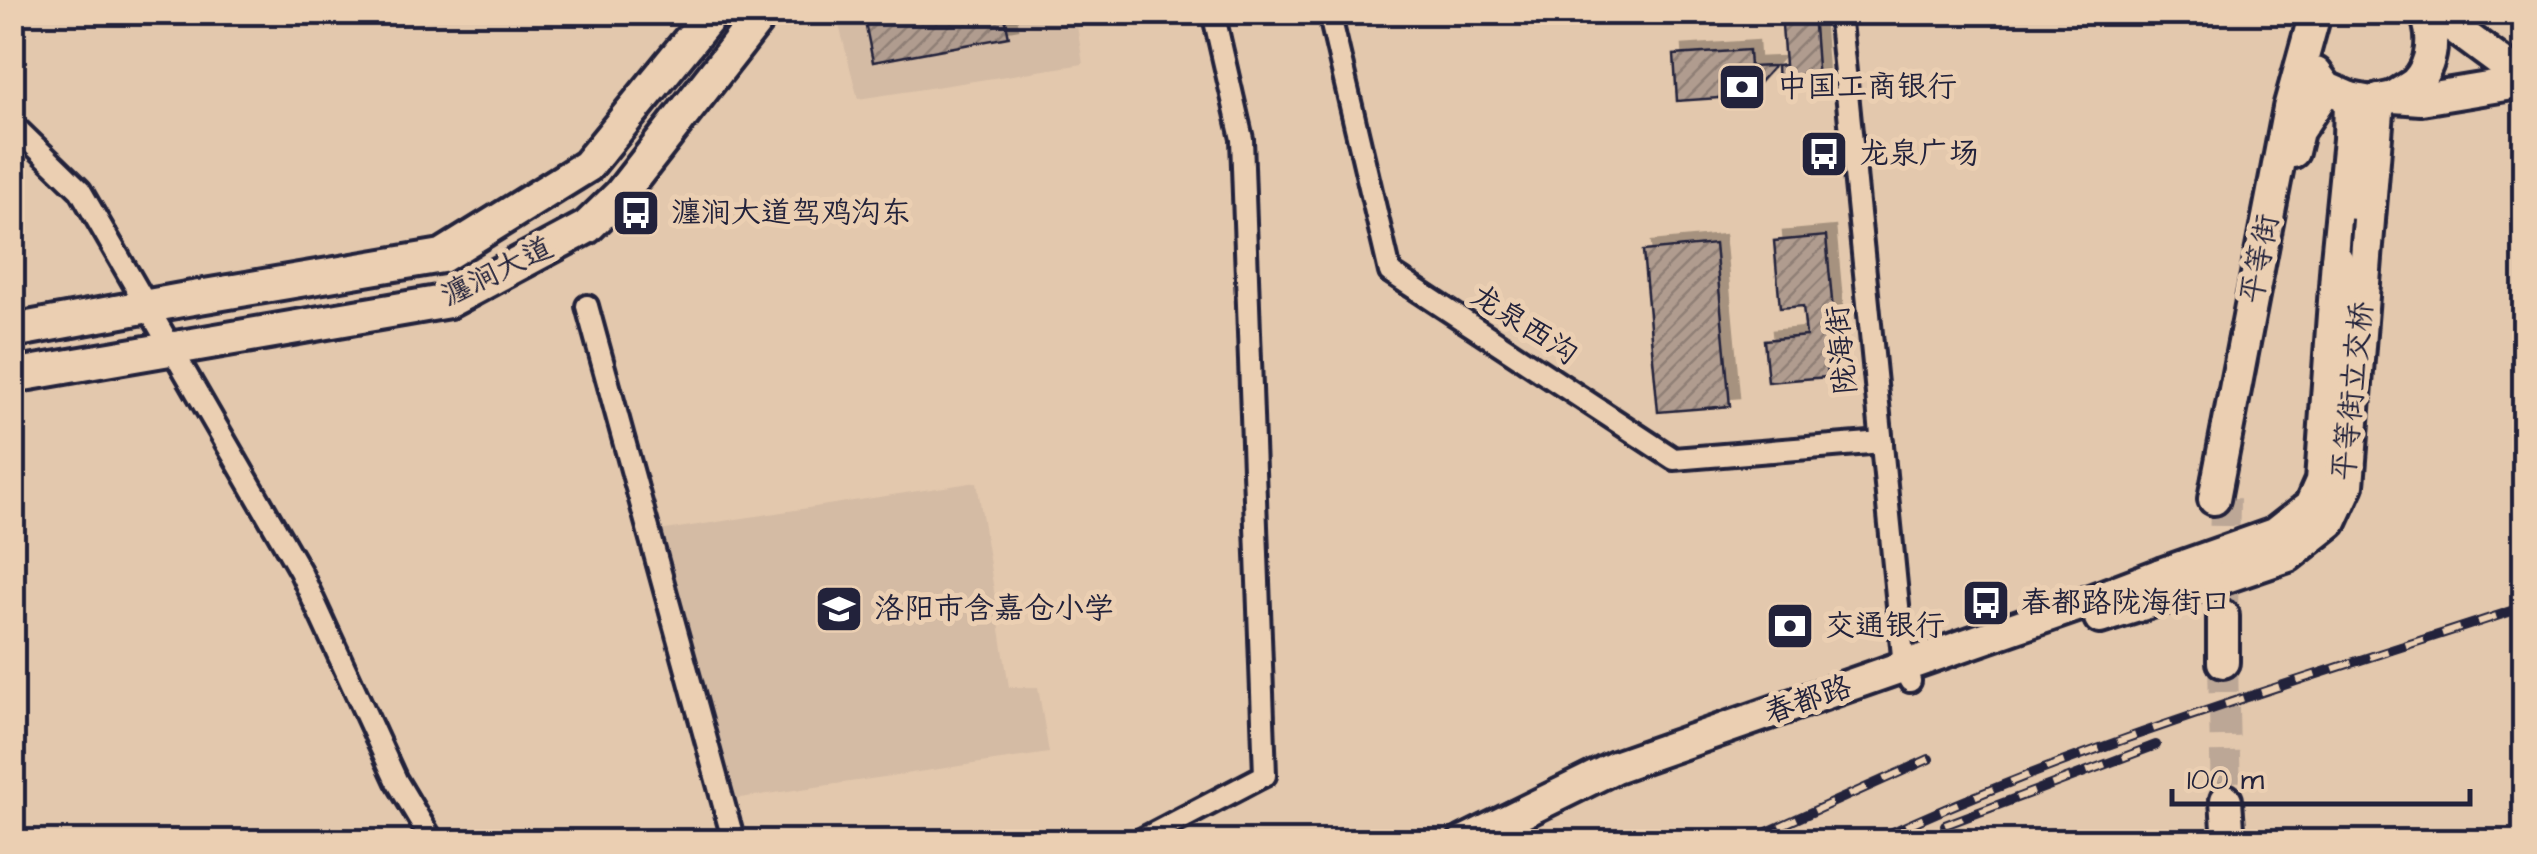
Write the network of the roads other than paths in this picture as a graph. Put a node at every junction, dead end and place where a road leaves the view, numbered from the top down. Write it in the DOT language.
graph roads {
  1 [pos="763,12"];
  2 [pos="1213,12"];
  3 [pos="1329,12"];
  4 [pos="1839,12"];
  5 [pos="2425,12"];
  6 [pos="2434,12"];
  7 [pos="708,15"];
  8 [pos="2315,17"];
  9 [pos="2524,74"];
  10 [pos="2524,82"];
  11 [pos="2362,96"];
  12 [pos="12,124"];
  13 [pos="147,306"];
  14 [pos="587,306"];
  15 [pos="12,331"];
  16 [pos="172,350"];
  17 [pos="12,376"];
  18 [pos="1882,442"];
  19 [pos="2164,585"];
  20 [pos="2217,616"];
  21 [pos="2217,662"];
  22 [pos="1907,674"];
  23 [pos="432,842"];
  24 [pos="734,842"];
  25 [pos="1137,842"];
  26 [pos="1463,842"];
  27 [pos="1504,842"];
  28 [pos="2215,842"];
  29 [pos="2229,842"];
  1 -- 16 [label="main road, 瀍涧大道"];
  2 -- 25 [label="street"];
  3 -- 18 [label="street, 龙泉西沟"];
  4 -- 18 [label="street, 陇海街"];
  5 -- 11 [label="main road, 平等街"];
  6 -- 9 [label="main road"];
  7 -- 13 [label="main road, 瀍涧大道"];
  8 -- 11 [label="main road"];
  8 -- 11 [label="main road, 平等街"];
  10 -- 11 [label="main road"];
  11 -- 19 [label="main road, 平等街立交桥, bridge"];
  12 -- 13 [label="street"];
  13 -- 15 [label="main road, 瀍涧大道"];
  13 -- 16 [label="street"];
  14 -- 24 [label="street"];
  16 -- 17 [label="main road, 瀍涧大道"];
  16 -- 23 [label="street"];
  18 -- 22 [label="street, 陇海街"];
  19 -- 22 [label="main road, 春都路"];
  20 -- 21 [label="main road"];
  22 -- 26 [label="main road, 春都路"];
  22 -- 27 [label="main road, 春都路"];
  28 -- 29 [label="main road"];
}
